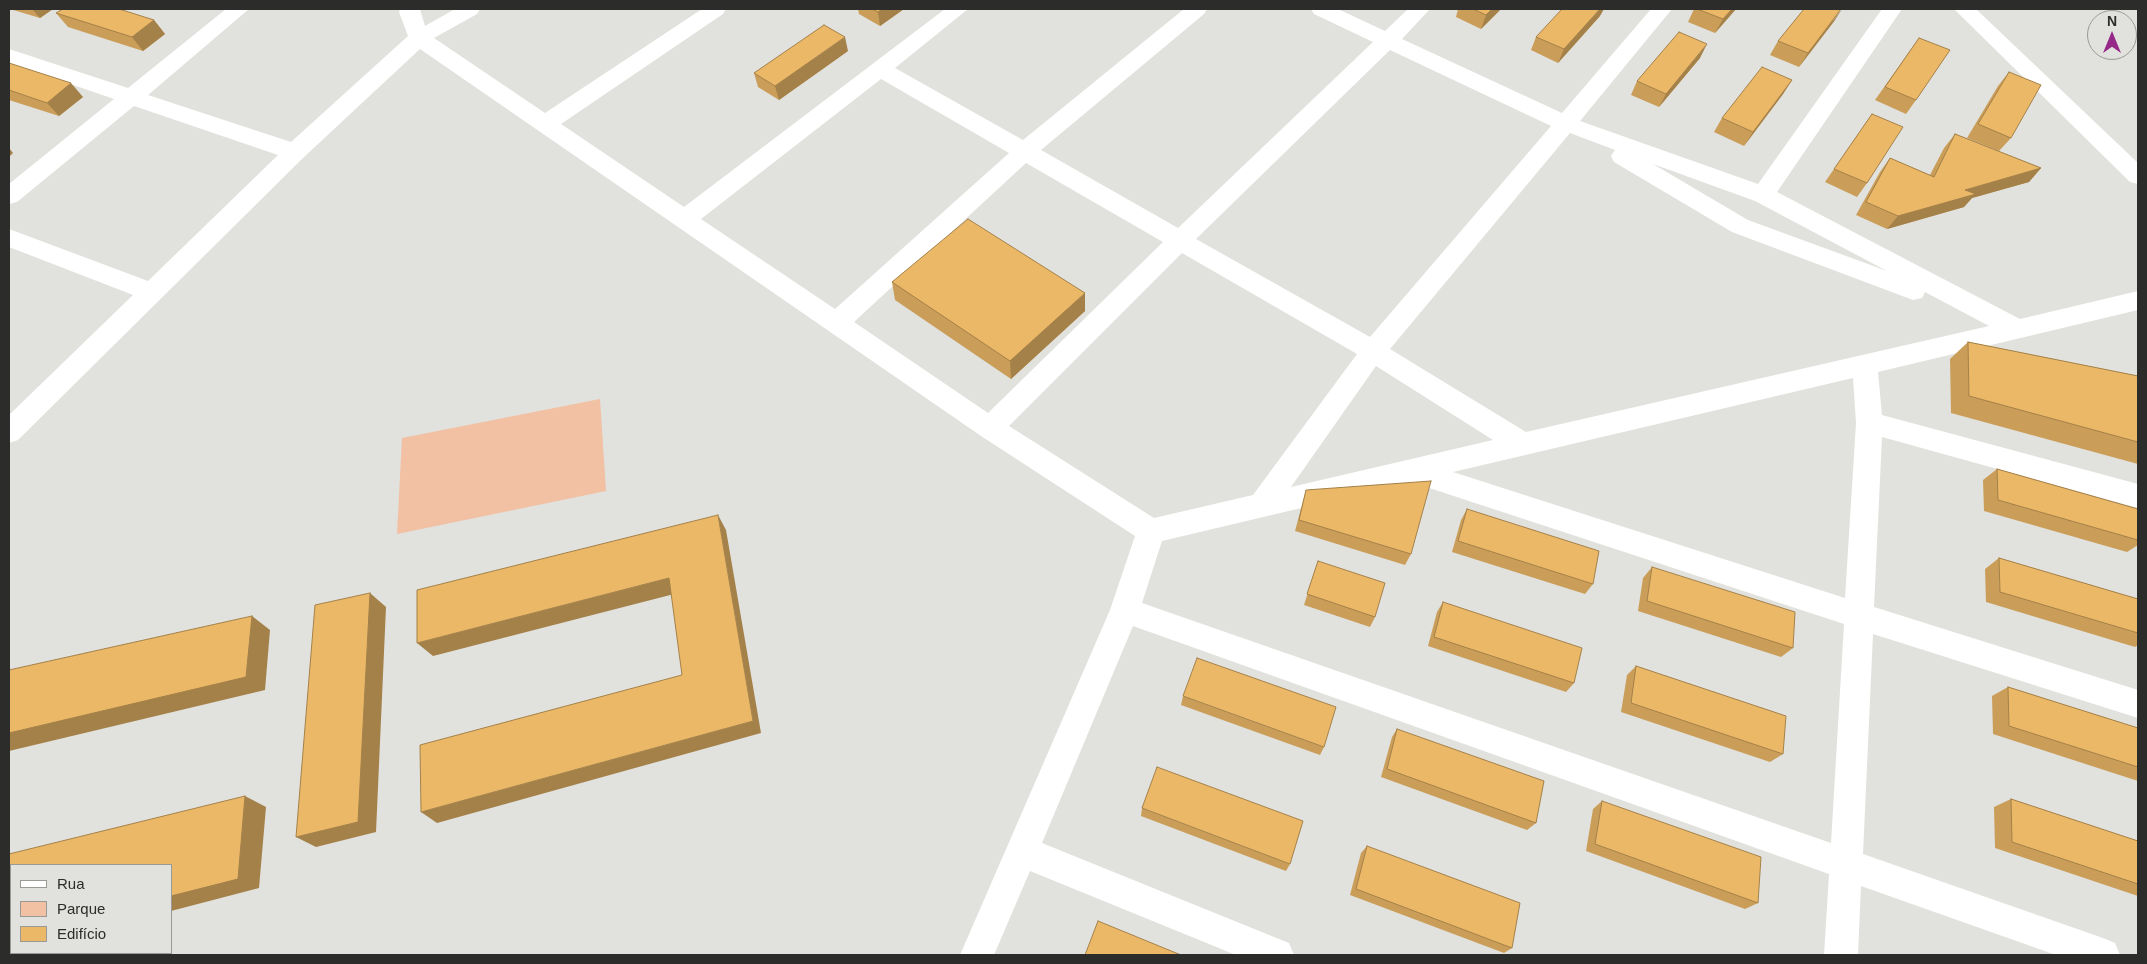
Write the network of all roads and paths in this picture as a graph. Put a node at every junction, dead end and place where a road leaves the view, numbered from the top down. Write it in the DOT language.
graph roads {
  1 [pos="239,9"];
  2 [pos="470,9"];
  3 [pos="716,9"];
  4 [pos="958,9"];
  5 [pos="1197,9"];
  6 [pos="1322,9"];
  7 [pos="1420,9"];
  8 [pos="1662,9"];
  9 [pos="1892,9"];
  10 [pos="1964,9"];
  11 [pos="405,10"];
  12 [pos="419,38"];
  13 [pos="1387,41"];
  14 [pos="9,56"];
  15 [pos="879,68"];
  16 [pos="130,97"];
  17 [pos="1564,123"];
  18 [pos="545,124"];
  19 [pos="295,152"];
  20 [pos="1024,152"];
  21 [pos="2138,176"];
  22 [pos="1763,195"];
  23 [pos="9,196"];
  24 [pos="684,219"];
  25 [pos="9,238"];
  26 [pos="1180,240"];
  27 [pos="152,292"];
  28 [pos="2138,301"];
  29 [pos="836,323"];
  30 [pos="2017,329"];
  31 [pos="1373,351"];
  32 [pos="1865,365"];
  33 [pos="1870,422"];
  34 [pos="990,428"];
  35 [pos="9,432"];
  36 [pos="1522,444"];
  37 [pos="1410,470"];
  38 [pos="2138,496"];
  39 [pos="1262,505"];
  40 [pos="1151,531"];
  41 [pos="1125,610"];
  42 [pos="1859,616"];
  43 [pos="2138,704"];
  44 [pos="1022,851"];
  45 [pos="1846,865"];
  46 [pos="977,955"];
  47 [pos="1277,955"];
  48 [pos="1841,955"];
  49 [pos="2103,955"];
  1 -- 16 [label="street"];
  2 -- 12 [label="street"];
  3 -- 18 [label="street"];
  4 -- 15 [label="street"];
  5 -- 20 [label="street"];
  6 -- 13 [label="street"];
  7 -- 13 [label="street"];
  8 -- 17 [label="street"];
  9 -- 22 [label="street"];
  10 -- 21 [label="street"];
  11 -- 12 [label="street"];
  12 -- 18 [label="street"];
  12 -- 19 [label="street"];
  13 -- 17 [label="street"];
  13 -- 26 [label="street"];
  14 -- 16 [label="street"];
  15 -- 20 [label="street"];
  15 -- 24 [label="street"];
  16 -- 19 [label="street"];
  16 -- 23 [label="street"];
  17 -- 22 [label="street"];
  17 -- 30 [label="street"];
  17 -- 31 [label="street"];
  18 -- 24 [label="street"];
  19 -- 27 [label="street"];
  20 -- 26 [label="street"];
  20 -- 29 [label="street"];
  22 -- 30 [label="street"];
  24 -- 29 [label="street"];
  25 -- 27 [label="street"];
  26 -- 31 [label="street"];
  26 -- 34 [label="street"];
  27 -- 35 [label="street"];
  28 -- 30 [label="street"];
  29 -- 34 [label="street"];
  30 -- 32 [label="street"];
  31 -- 36 [label="street"];
  31 -- 39 [label="street"];
  32 -- 33 [label="street"];
  32 -- 36 [label="street"];
  33 -- 38 [label="street"];
  33 -- 42 [label="street"];
  34 -- 40 [label="street"];
  36 -- 37 [label="street"];
  37 -- 39 [label="street"];
  37 -- 42 [label="street"];
  39 -- 40 [label="street"];
  40 -- 41 [label="street"];
  41 -- 44 [label="street"];
  41 -- 45 [label="street"];
  42 -- 43 [label="street"];
  42 -- 45 [label="street"];
  44 -- 46 [label="street"];
  44 -- 47 [label="street"];
  45 -- 48 [label="street"];
  45 -- 49 [label="street"];
}
